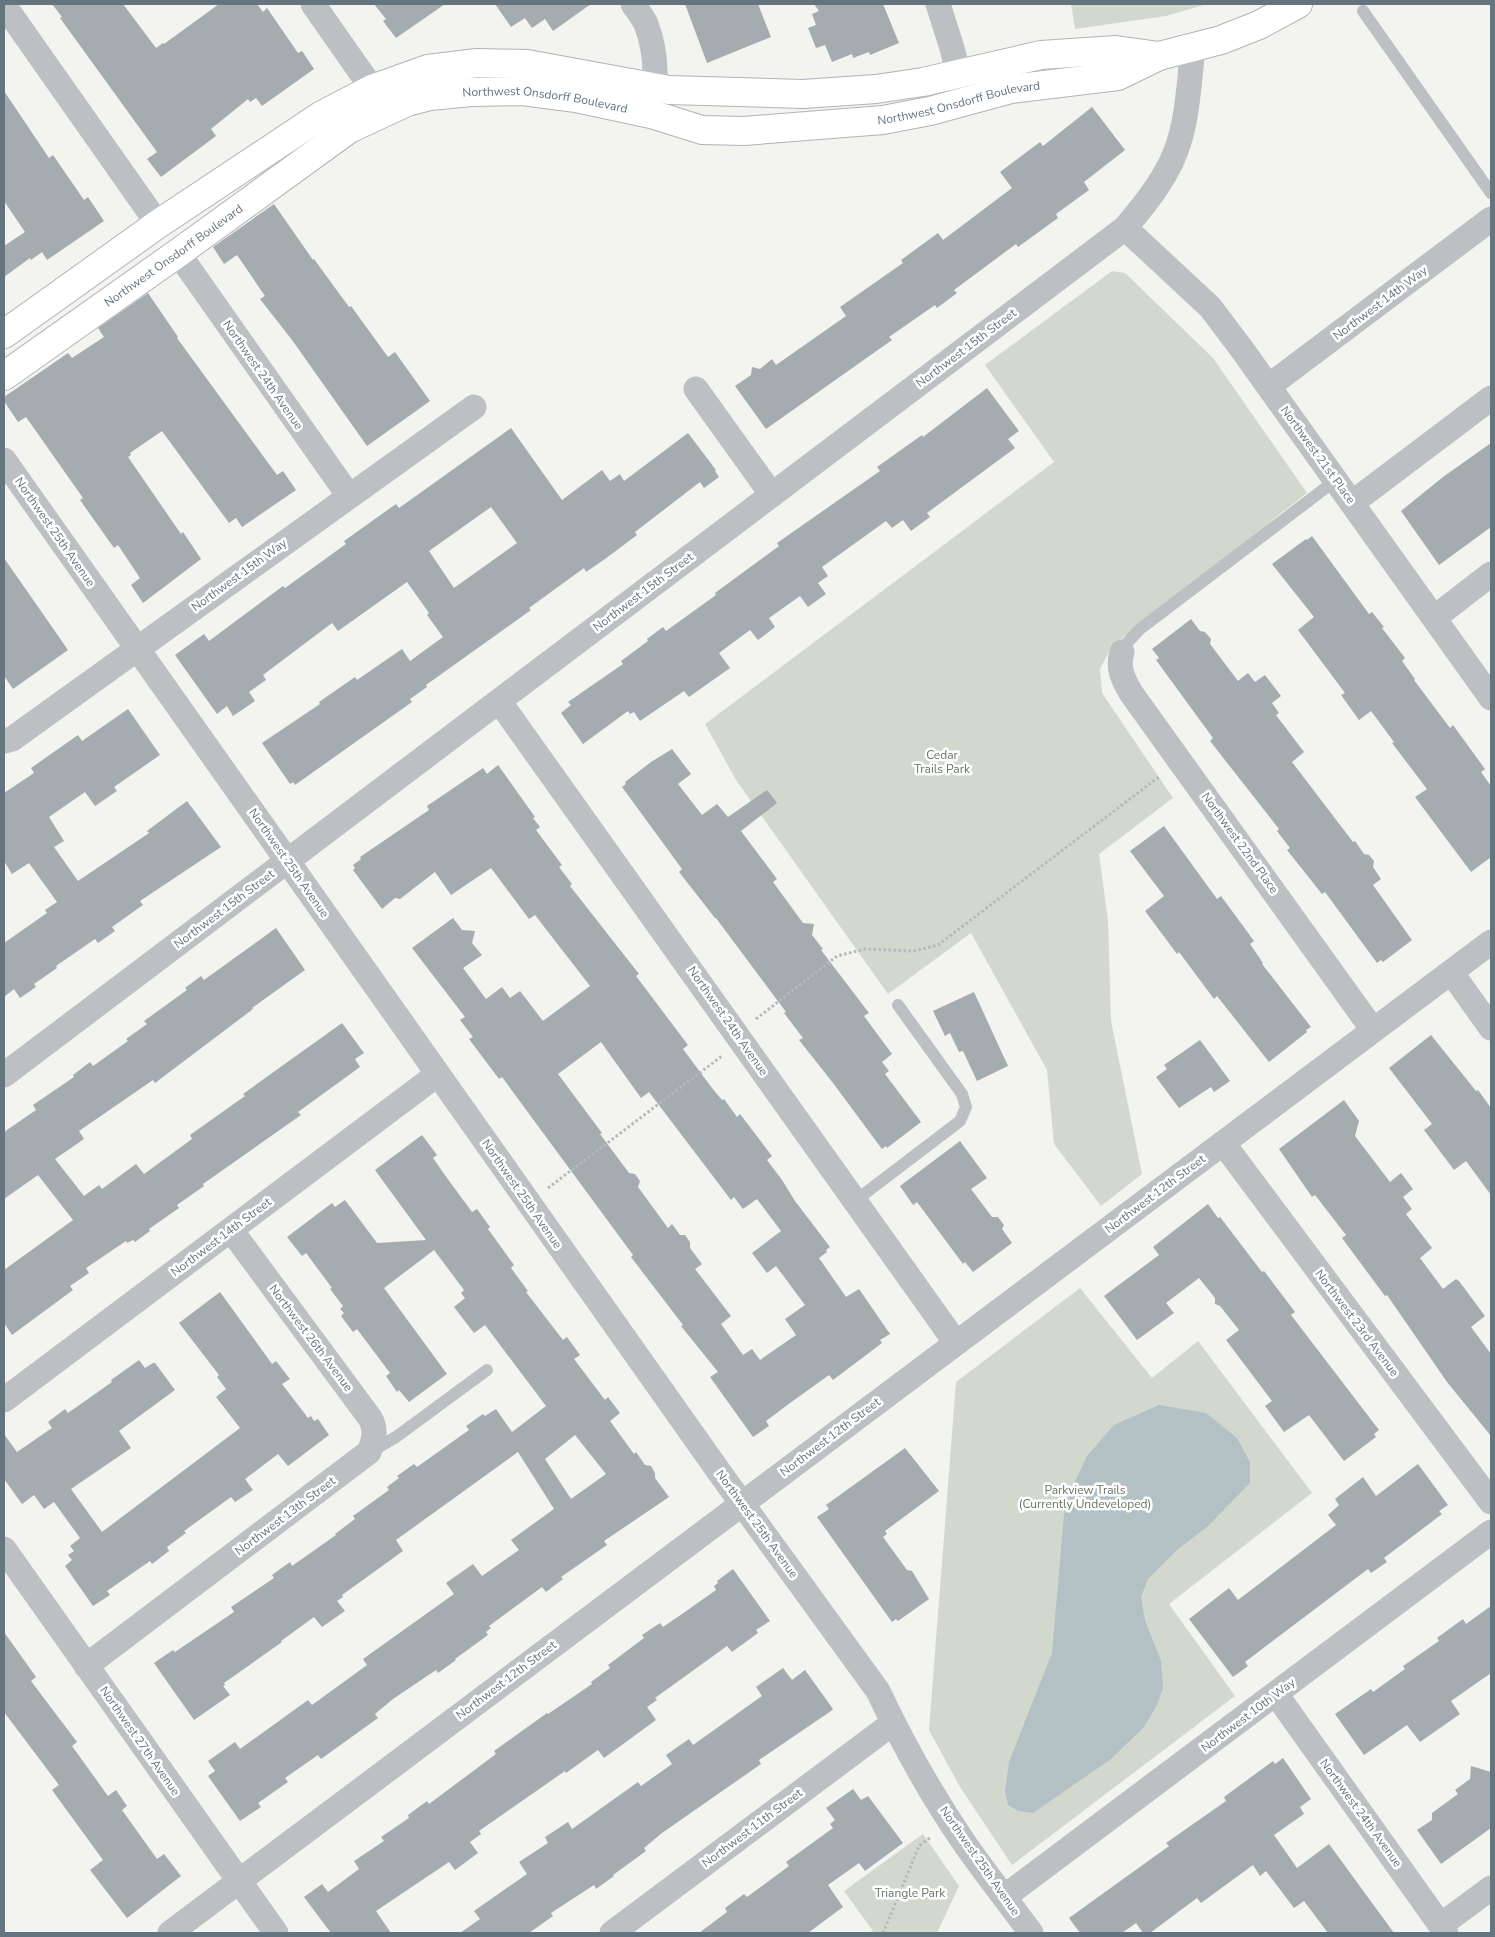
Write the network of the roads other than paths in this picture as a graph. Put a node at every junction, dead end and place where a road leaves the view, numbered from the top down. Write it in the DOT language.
graph roads {
  1 [pos="313,4"];
  2 [pos="633,4"];
  3 [pos="938,4"];
  4 [pos="1298,4"];
  5 [pos="4,5"];
  6 [pos="1363,11"];
  7 [pos="1193,48"];
  8 [pos="1159,56"];
  9 [pos="958,73"];
  10 [pos="372,89"];
  11 [pos="653,101"];
  12 [pos="965,101"];
  13 [pos="388,111"];
  14 [pos="1491,193"];
  15 [pos="1491,219"];
  16 [pos="158,224"];
  17 [pos="1125,228"];
  18 [pos="178,253"];
  19 [pos="4,334"];
  20 [pos="4,376"];
  21 [pos="1269,386"];
  22 [pos="696,389"];
  23 [pos="1491,398"];
  24 [pos="474,407"];
  25 [pos="4,460"];
  26 [pos="1336,480"];
  27 [pos="772,494"];
  28 [pos="349,496"];
  29 [pos="1352,503"];
  30 [pos="1491,574"];
  31 [pos="1434,618"];
  32 [pos="137,648"];
  33 [pos="1122,652"];
  34 [pos="1491,698"];
  35 [pos="499,701"];
  36 [pos="4,741"];
  37 [pos="287,861"];
  38 [pos="1491,942"];
  39 [pos="1451,972"];
  40 [pos="898,1005"];
  41 [pos="1491,1028"];
  42 [pos="1373,1030"];
  43 [pos="438,1074"];
  44 [pos="4,1075"];
  45 [pos="1223,1143"];
  46 [pos="856,1201"];
  47 [pos="231,1230"];
  48 [pos="956,1343"];
  49 [pos="486,1370"];
  50 [pos="4,1400"];
  51 [pos="369,1452"];
  52 [pos="1491,1502"];
  53 [pos="742,1504"];
  54 [pos="1491,1532"];
  55 [pos="4,1550"];
  56 [pos="86,1666"];
  57 [pos="1276,1694"];
  58 [pos="893,1723"];
  59 [pos="239,1880"];
  60 [pos="1491,1888"];
  61 [pos="1004,1897"];
  62 [pos="1444,1929"];
  63 [pos="170,1933"];
  64 [pos="276,1933"];
  65 [pos="612,1933"];
  66 [pos="1031,1933"];
  1 -- 10 [label="street"];
  2 -- 11 [label="street"];
  3 -- 9 [label="street"];
  4 -- 7 [label="street, Northwest Onsdorff Boulevard"];
  5 -- 16 [label="street"];
  6 -- 14 [label="lane"];
  7 -- 8 [label="street, Northwest Onsdorff Boulevard"];
  7 -- 17 [label="street, Northwest 15th Street"];
  8 -- 9 [label="street, Northwest Onsdorff Boulevard"];
  8 -- 12 [label="street, Northwest Onsdorff Boulevard"];
  9 -- 11 [label="street, Northwest Onsdorff Boulevard"];
  9 -- 12 [label="street"];
  10 -- 11 [label="street, Northwest Onsdorff Boulevard"];
  10 -- 13 [label="street"];
  10 -- 16 [label="street, Northwest Onsdorff Boulevard"];
  11 -- 12 [label="street, Northwest Onsdorff Boulevard"];
  11 -- 13 [label="street, Northwest Onsdorff Boulevard"];
  13 -- 18 [label="street, Northwest Onsdorff Boulevard"];
  15 -- 21 [label="street, Northwest 14th Way"];
  16 -- 19 [label="street, Northwest Onsdorff Boulevard"];
  17 -- 21 [label="street, Northwest 21st Place"];
  17 -- 27 [label="street, Northwest 15th Street"];
  18 -- 20 [label="street, Northwest Onsdorff Boulevard"];
  18 -- 28 [label="street, Northwest 24th Avenue"];
  21 -- 26 [label="street, Northwest 21st Place"];
  22 -- 27 [label="street"];
  23 -- 29 [label="street"];
  24 -- 28 [label="street, Northwest 15th Way"];
  25 -- 32 [label="street, Northwest 25th Avenue"];
  26 -- 29 [label="street, Northwest 21st Place"];
  26 -- 33 [label="lane"];
  27 -- 35 [label="street, Northwest 15th Street"];
  28 -- 32 [label="street, Northwest 15th Way"];
  29 -- 31 [label="street, Northwest 21st Place"];
  30 -- 31 [label="street"];
  31 -- 34 [label="street, Northwest 21st Place"];
  32 -- 36 [label="street, Northwest 15th Way"];
  32 -- 37 [label="street, Northwest 25th Avenue"];
  33 -- 42 [label="street, Northwest 22nd Place"];
  35 -- 37 [label="street, Northwest 15th Street"];
  35 -- 46 [label="street, Northwest 24th Avenue"];
  37 -- 43 [label="street, Northwest 25th Avenue"];
  37 -- 44 [label="street, Northwest 15th Street"];
  38 -- 39 [label="street, Northwest 12th Street"];
  39 -- 41 [label="street"];
  39 -- 42 [label="street, Northwest 12th Street"];
  40 -- 46 [label="lane"];
  42 -- 45 [label="street, Northwest 12th Street"];
  43 -- 47 [label="street, Northwest 14th Street"];
  43 -- 53 [label="street, Northwest 25th Avenue"];
  45 -- 48 [label="street, Northwest 12th Street"];
  45 -- 52 [label="street, Northwest 23rd Avenue"];
  46 -- 48 [label="street, Northwest 24th Avenue"];
  47 -- 50 [label="street, Northwest 14th Street"];
  47 -- 51 [label="street, Northwest 26th Avenue"];
  48 -- 53 [label="street, Northwest 12th Street"];
  49 -- 51 [label="lane, Northwest 13th Street"];
  51 -- 56 [label="street, Northwest 13th Street"];
  53 -- 58 [label="street, Northwest 25th Avenue"];
  53 -- 59 [label="street, Northwest 12th Street"];
  54 -- 57 [label="street, Northwest 10th Way"];
  55 -- 56 [label="street, Northwest 27th Avenue"];
  56 -- 59 [label="street, Northwest 27th Avenue"];
  57 -- 61 [label="street, Northwest 10th Way"];
  57 -- 62 [label="street, Northwest 24th Avenue"];
  58 -- 61 [label="street, Northwest 25th Avenue"];
  58 -- 65 [label="street, Northwest 11th Street"];
  59 -- 63 [label="street, Northwest 12th Street"];
  59 -- 64 [label="street, Northwest 27th Avenue"];
  60 -- 62 [label="street"];
  61 -- 66 [label="street, Northwest 25th Avenue"];
}
